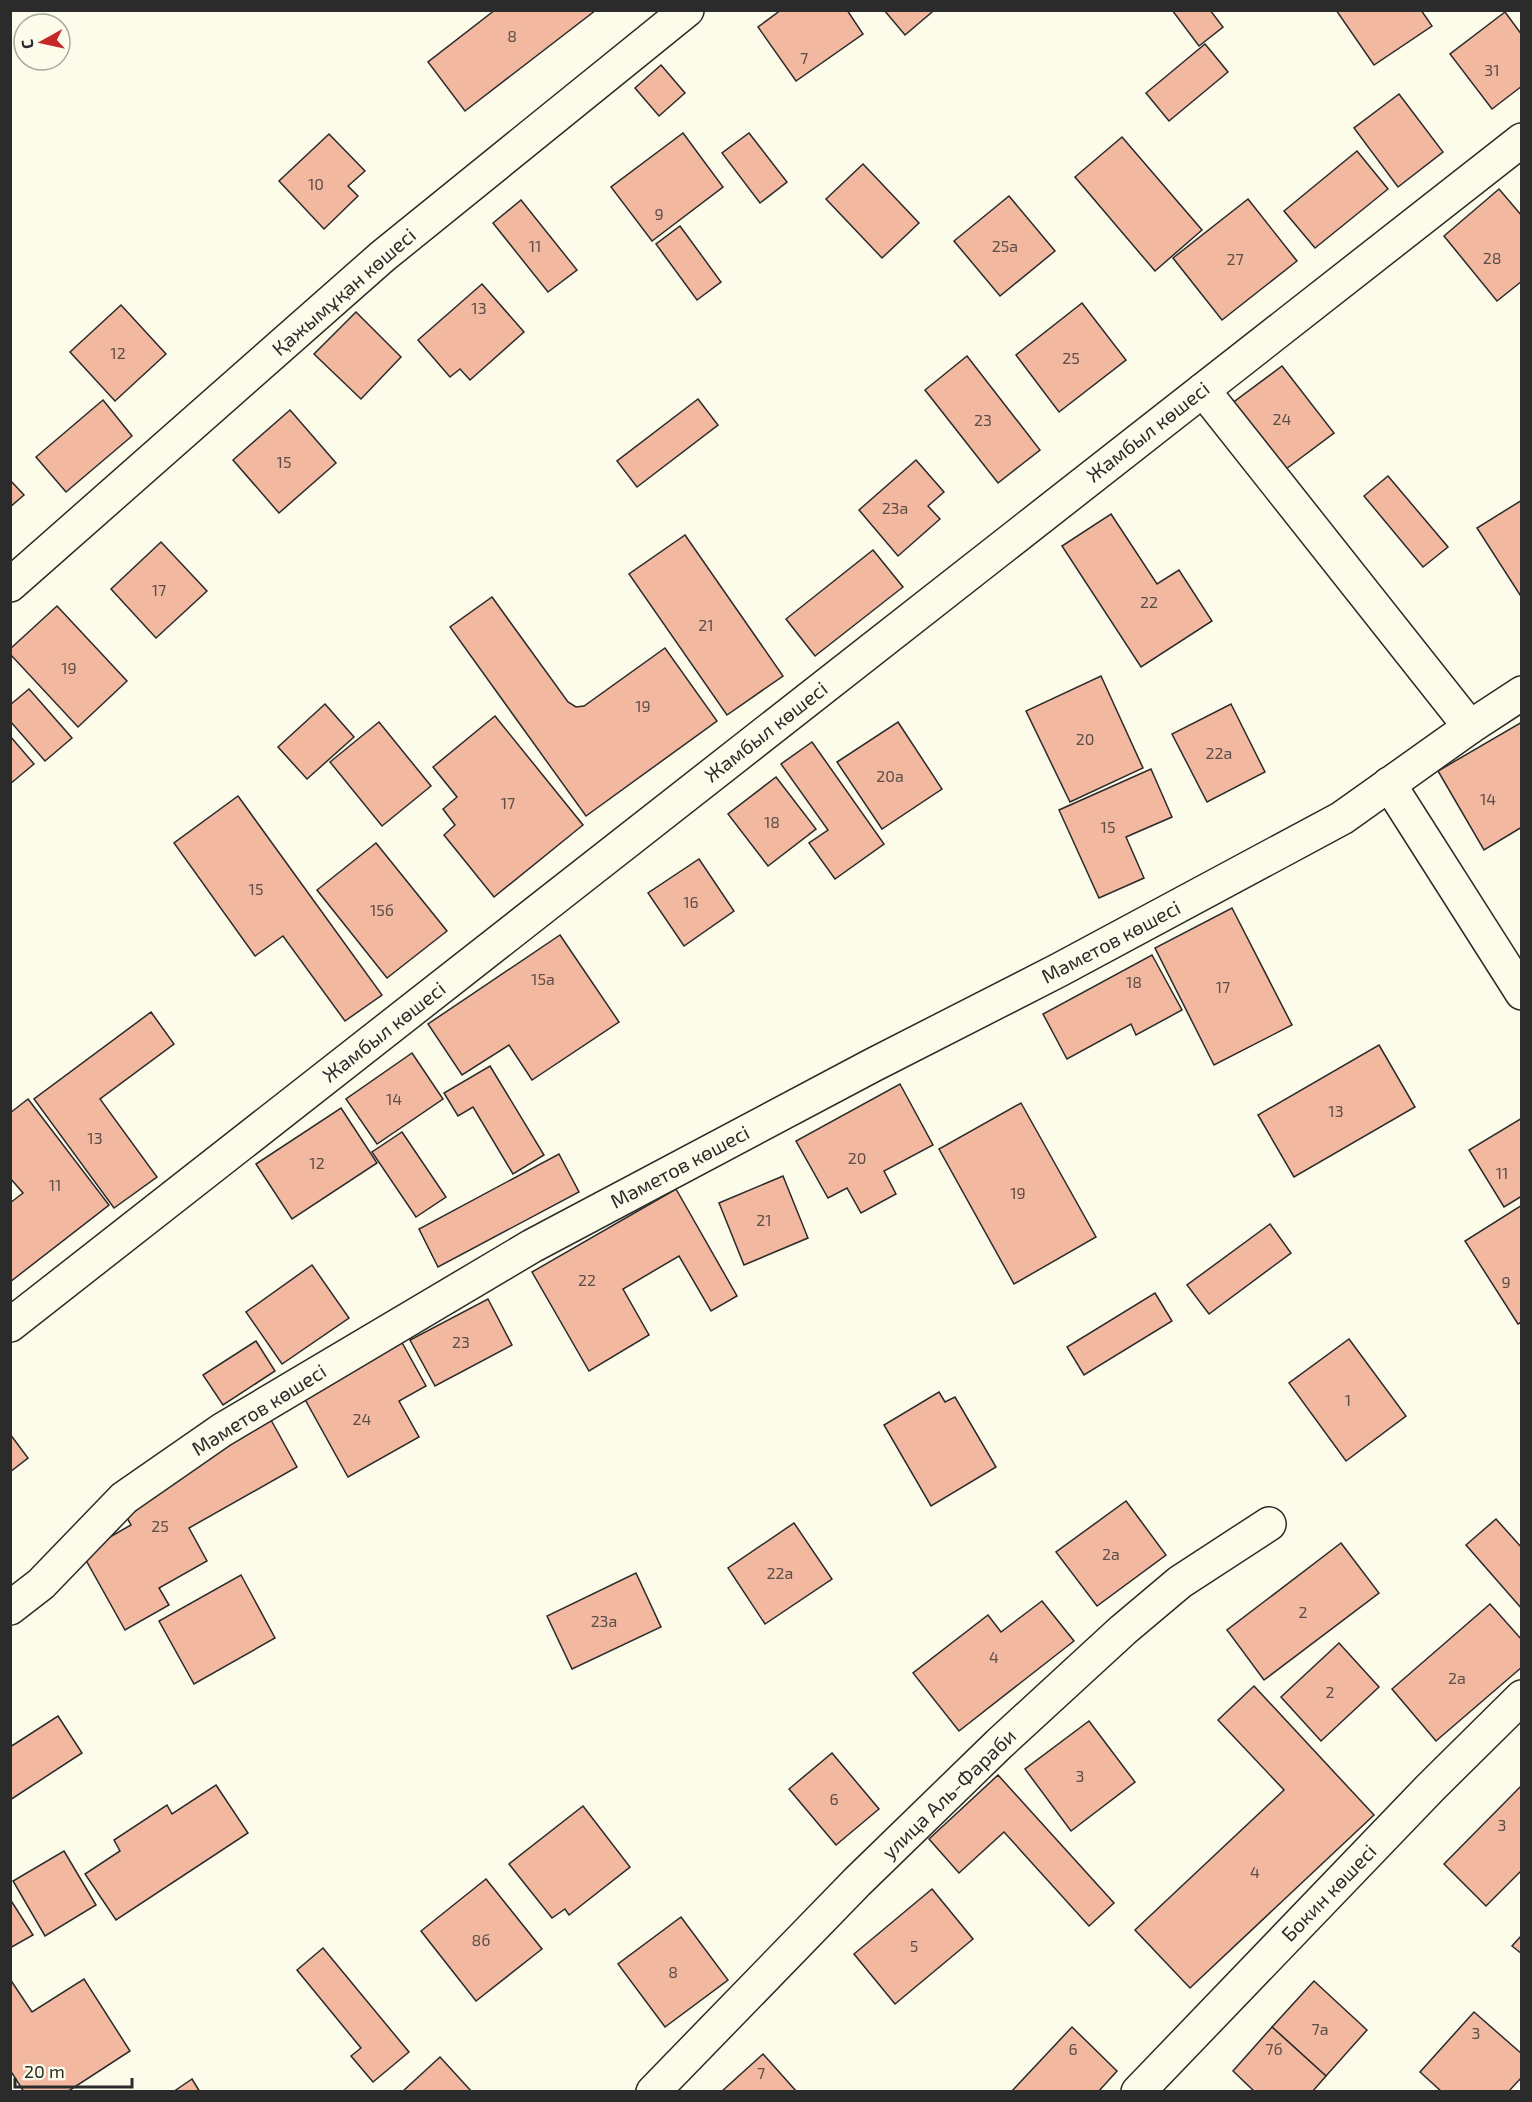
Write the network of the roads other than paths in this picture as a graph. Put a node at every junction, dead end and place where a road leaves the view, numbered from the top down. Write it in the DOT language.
graph roads {
  1 [pos="687,10"];
  2 [pos="1521,140"];
  3 [pos="1203,390"];
  4 [pos="10,585"];
  5 [pos="1521,693"];
  6 [pos="1470,727"];
  7 [pos="1389,784"];
  8 [pos="1521,993"];
  9 [pos="10,1325"];
  10 [pos="1269,1524"];
  11 [pos="10,1608"];
  12 [pos="1521,1697"];
  13 [pos="653,2091"];
  14 [pos="1138,2091"];
  1 -- 4 [label="street, Қажымұқан көшесі"];
  2 -- 3 [label="street, Жамбыл көшесі"];
  3 -- 6 [label="street"];
  3 -- 9 [label="street, Жамбыл көшесі"];
  5 -- 6 [label="street, Мәметов көшесі"];
  6 -- 7 [label="street, Мәметов көшесі"];
  7 -- 8 [label="street"];
  7 -- 11 [label="street, Мәметов көшесі"];
  10 -- 13 [label="street, улица Аль-Фараби"];
  12 -- 14 [label="street, Бокин көшесі"];
}
